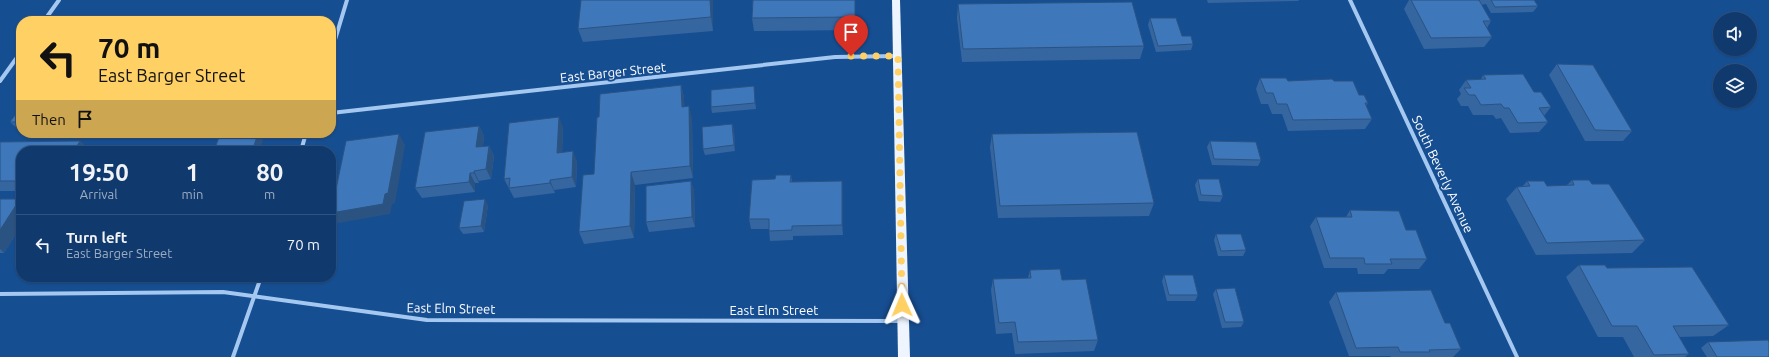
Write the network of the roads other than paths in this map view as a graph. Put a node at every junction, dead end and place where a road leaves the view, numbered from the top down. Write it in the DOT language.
graph roads {
  1 [pos="59,0"];
  2 [pos="347,0"];
  3 [pos="896,0"];
  4 [pos="1350,0"];
  5 [pos="48,16"];
  6 [pos="336,36"];
  7 [pos="898,56"];
  8 [pos="16,59"];
  9 [pos="0,81"];
  10 [pos="336,112"];
  11 [pos="260,282"];
  12 [pos="0,294"];
  13 [pos="256,295"];
  14 [pos="903,321"];
  15 [pos="233,357"];
  16 [pos="904,357"];
  17 [pos="1517,357"];
  1 -- 5 [label="street"];
  2 -- 6 [label="street"];
  3 -- 7 [label="main road"];
  4 -- 17 [label="street, South Beverly Avenue"];
  7 -- 10 [label="street, East Barger Street"];
  7 -- 14 [label="main road"];
  8 -- 9 [label="street"];
  11 -- 13 [label="street"];
  12 -- 13 [label="street, East Elm Street"];
  13 -- 14 [label="street, East Elm Street"];
  13 -- 15 [label="street"];
  14 -- 16 [label="main road"];
}
